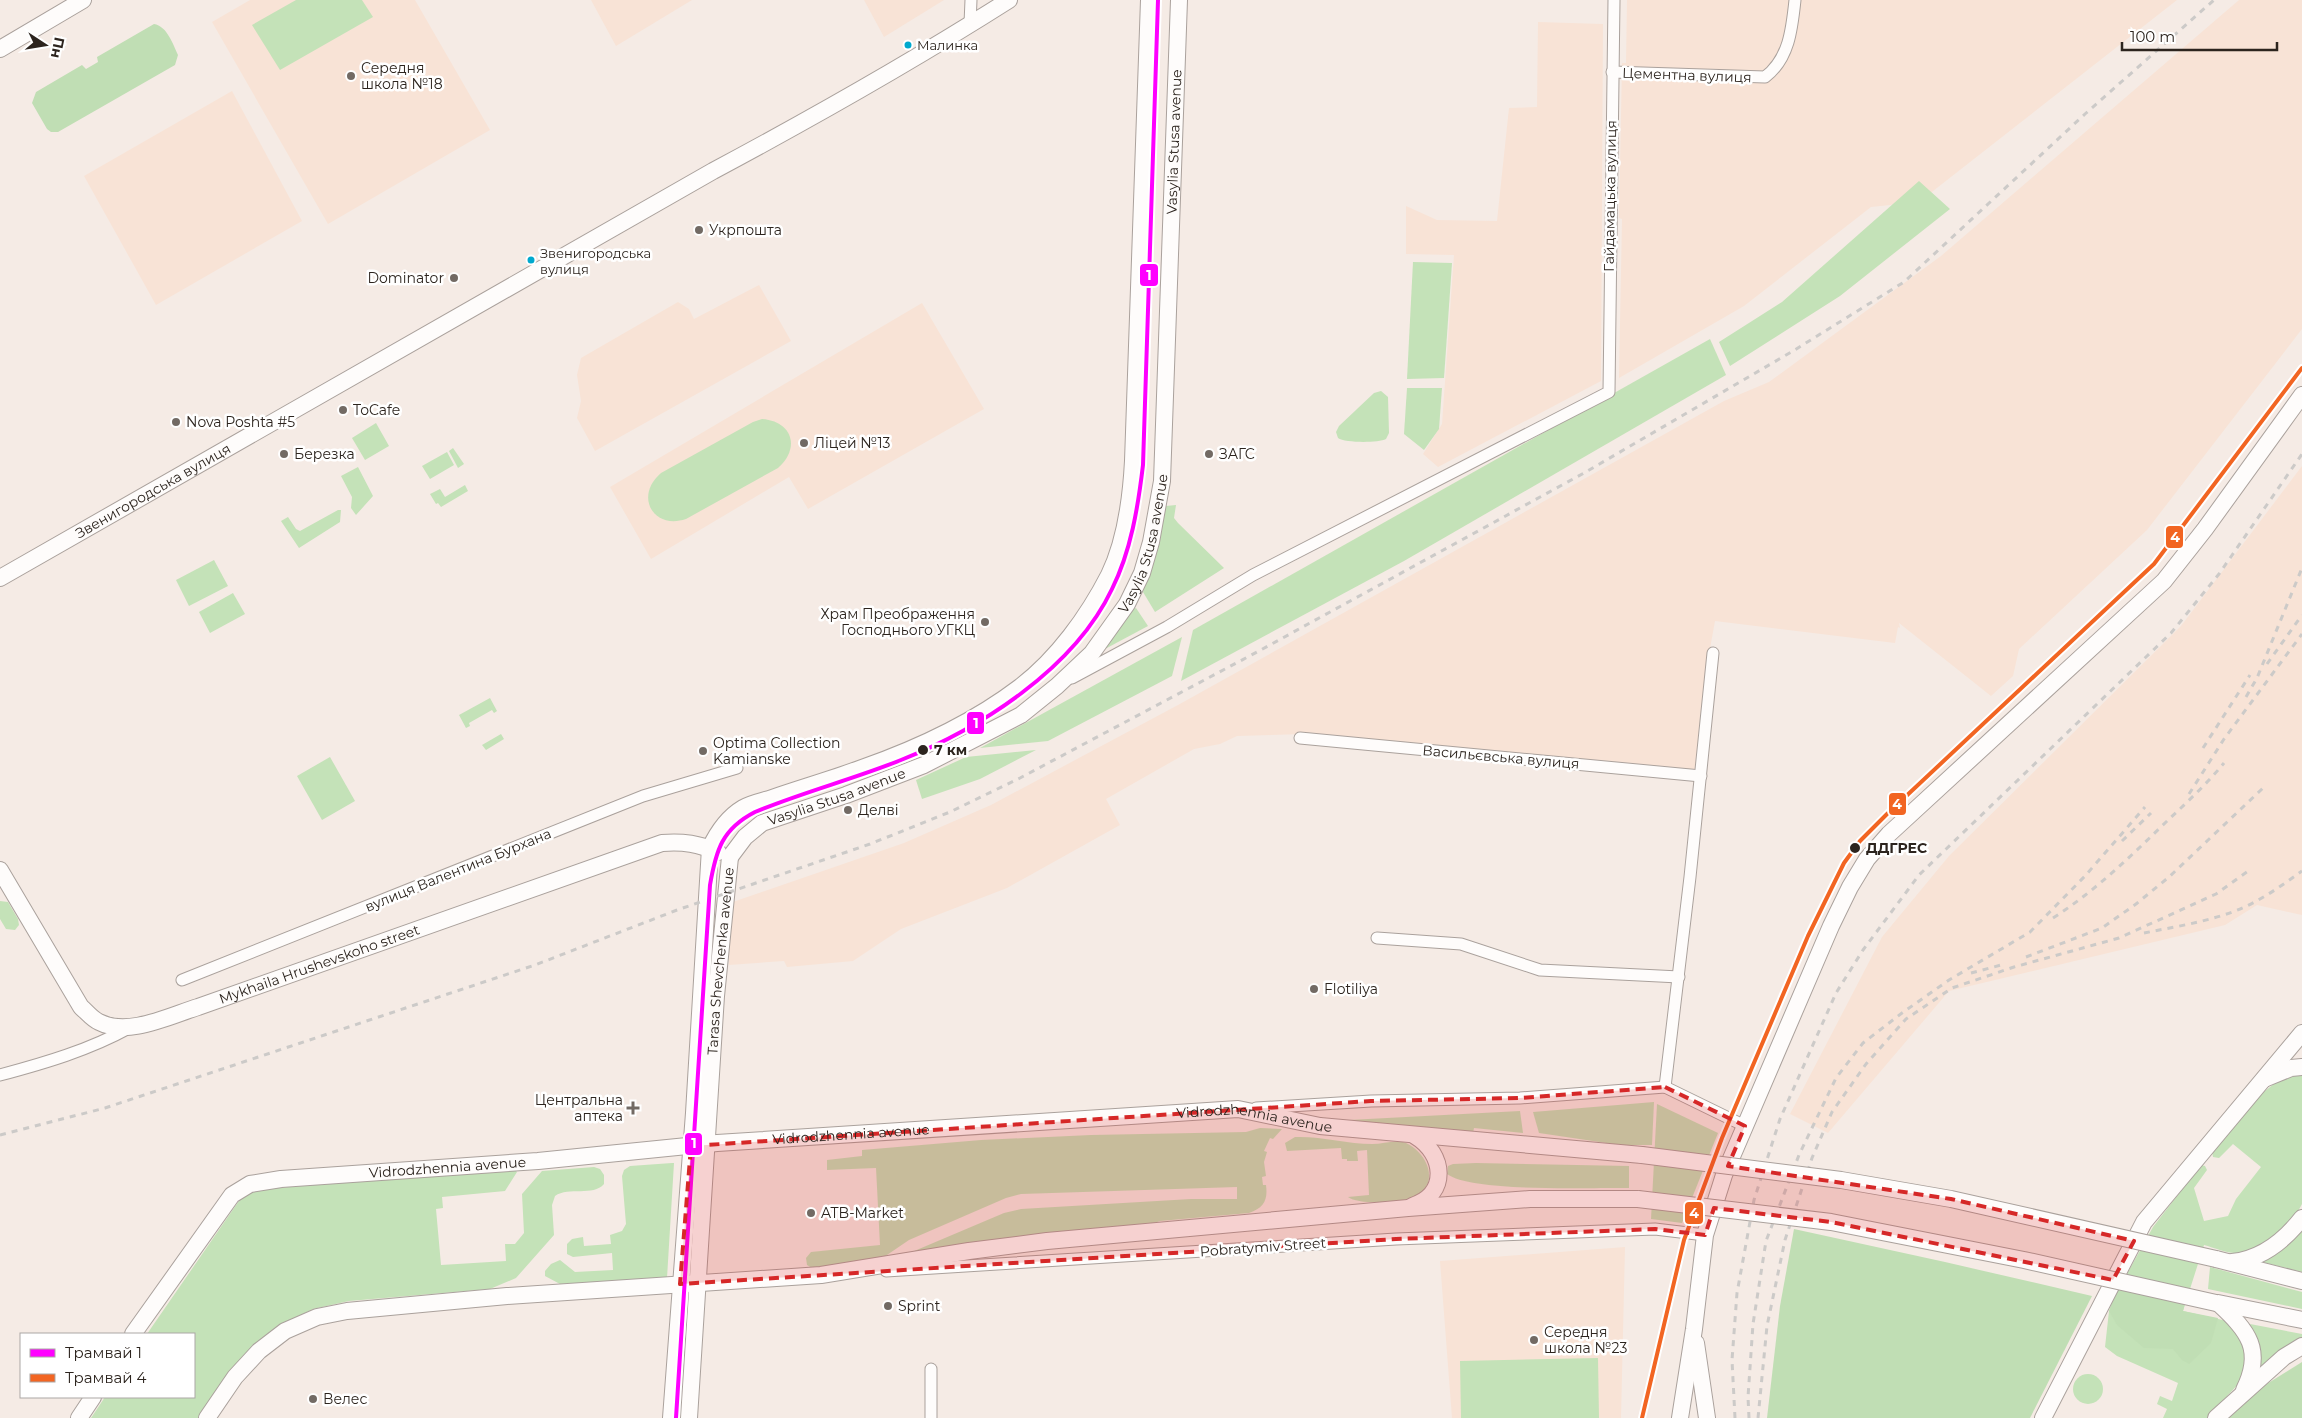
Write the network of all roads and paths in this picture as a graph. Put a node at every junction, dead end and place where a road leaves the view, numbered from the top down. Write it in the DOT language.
graph roads {
  1 [pos="83,0"];
  2 [pos="971,0"];
  3 [pos="1009,0"];
  4 [pos="1149,0"];
  5 [pos="1179,0"];
  6 [pos="1614,0"];
  7 [pos="1795,0"];
  8 [pos="970,24"];
  9 [pos="0,49"];
  10 [pos="1612,72"];
  11 [pos="2302,395"];
  12 [pos="0,578"];
  13 [pos="1714,653"];
  14 [pos="1057,686"];
  15 [pos="1300,738"];
  16 [pos="737,768"];
  17 [pos="1701,776"];
  18 [pos="710,848"];
  19 [pos="730,857"];
  20 [pos="0,870"];
  21 [pos="1377,938"];
  22 [pos="1679,977"];
  23 [pos="182,980"];
  24 [pos="131,1027"];
  25 [pos="2302,1032"];
  26 [pos="2302,1067"];
  27 [pos="0,1075"];
  28 [pos="2262,1080"];
  29 [pos="1665,1087"];
  30 [pos="1238,1110"];
  31 [pos="1745,1126"];
  32 [pos="1415,1136"];
  33 [pos="708,1144"];
  34 [pos="691,1146"];
  35 [pos="1408,1208"];
  36 [pos="2302,1218"];
  37 [pos="1705,1235"];
  38 [pos="2222,1260"];
  39 [pos="822,1276"];
  40 [pos="700,1282"];
  41 [pos="2302,1282"];
  42 [pos="680,1284"];
  43 [pos="2217,1303"];
  44 [pos="2302,1320"];
  45 [pos="1694,1329"];
  46 [pos="134,1333"];
  47 [pos="2302,1346"];
  48 [pos="931,1369"];
  49 [pos="2242,1393"];
  50 [pos="92,1398"];
  51 [pos="79,1418"];
  52 [pos="207,1418"];
  53 [pos="671,1418"];
  54 [pos="689,1418"];
  55 [pos="931,1418"];
  56 [pos="1680,1418"];
  57 [pos="1707,1418"];
  58 [pos="2043,1418"];
  59 [pos="2216,1418"];
  1 -- 9 [label="main road"];
  2 -- 8 [label="street"];
  3 -- 8 [label="main road, Звенигородська вулиця"];
  4 -- 18 [label="main road, Vasylia Stusa avenue"];
  5 -- 14 [label="main road, Vasylia Stusa avenue"];
  6 -- 10 [label="street, Гайдамацька вулиця"];
  7 -- 10 [label="street, Цементна вулиця"];
  8 -- 12 [label="main road, Звенигородська вулиця"];
  10 -- 14 [label="street, Гайдамацька вулиця"];
  11 -- 31 [label="main road"];
  13 -- 17 [label="street"];
  14 -- 19 [label="main road, Vasylia Stusa avenue"];
  15 -- 17 [label="street, Васильєвська вулиця"];
  16 -- 23 [label="street, вулиця Валентина Бурхана"];
  17 -- 22 [label="street"];
  18 -- 19 [label="main road, Tarasa Shevchenka avenue"];
  18 -- 24 [label="main road, Mykhaila Hrushevskoho street"];
  18 -- 34 [label="main road, Tarasa Shevchenka avenue"];
  19 -- 33 [label="main road, Tarasa Shevchenka avenue"];
  20 -- 24 [label="main road, Mykhaila Hrushevskoho street"];
  21 -- 22 [label="street"];
  22 -- 29 [label="street"];
  24 -- 27 [label="street"];
  25 -- 28 [label="main road"];
  26 -- 28 [label="main road"];
  28 -- 58 [label="main road"];
  29 -- 30 [label="street"];
  29 -- 31 [label="street"];
  30 -- 32 [label="main road, Vidrodzhennia avenue"];
  30 -- 33 [label="main road, Vidrodzhennia avenue"];
  31 -- 37 [label="main road"];
  32 -- 35 [label="main road"];
  32 -- 38 [label="main road, Vidrodzhennia avenue, bridge"];
  33 -- 34 [label="main road, Vidrodzhennia avenue"];
  33 -- 40 [label="main road, Tarasa Shevchenka avenue"];
  34 -- 42 [label="main road, Tarasa Shevchenka avenue"];
  34 -- 46 [label="main road, Vidrodzhennia avenue"];
  35 -- 39 [label="main road"];
  35 -- 43 [label="main road, bridge"];
  36 -- 38 [label="main road"];
  37 -- 39 [label="street, Pobratymiv Street"];
  37 -- 45 [label="main road"];
  38 -- 41 [label="main road, Vidrodzhennia avenue"];
  39 -- 40 [label="main road"];
  40 -- 42 [label="main road"];
  40 -- 54 [label="main road, Tarasa Shevchenka avenue"];
  42 -- 52 [label="main road"];
  42 -- 53 [label="main road, Tarasa Shevchenka avenue"];
  43 -- 44 [label="main road"];
  43 -- 49 [label="main road"];
  45 -- 56 [label="main road"];
  45 -- 57 [label="main road"];
  47 -- 49 [label="main road"];
  48 -- 55 [label="street"];
  49 -- 59 [label="main road"];
  50 -- 51 [label="main road"];
}
